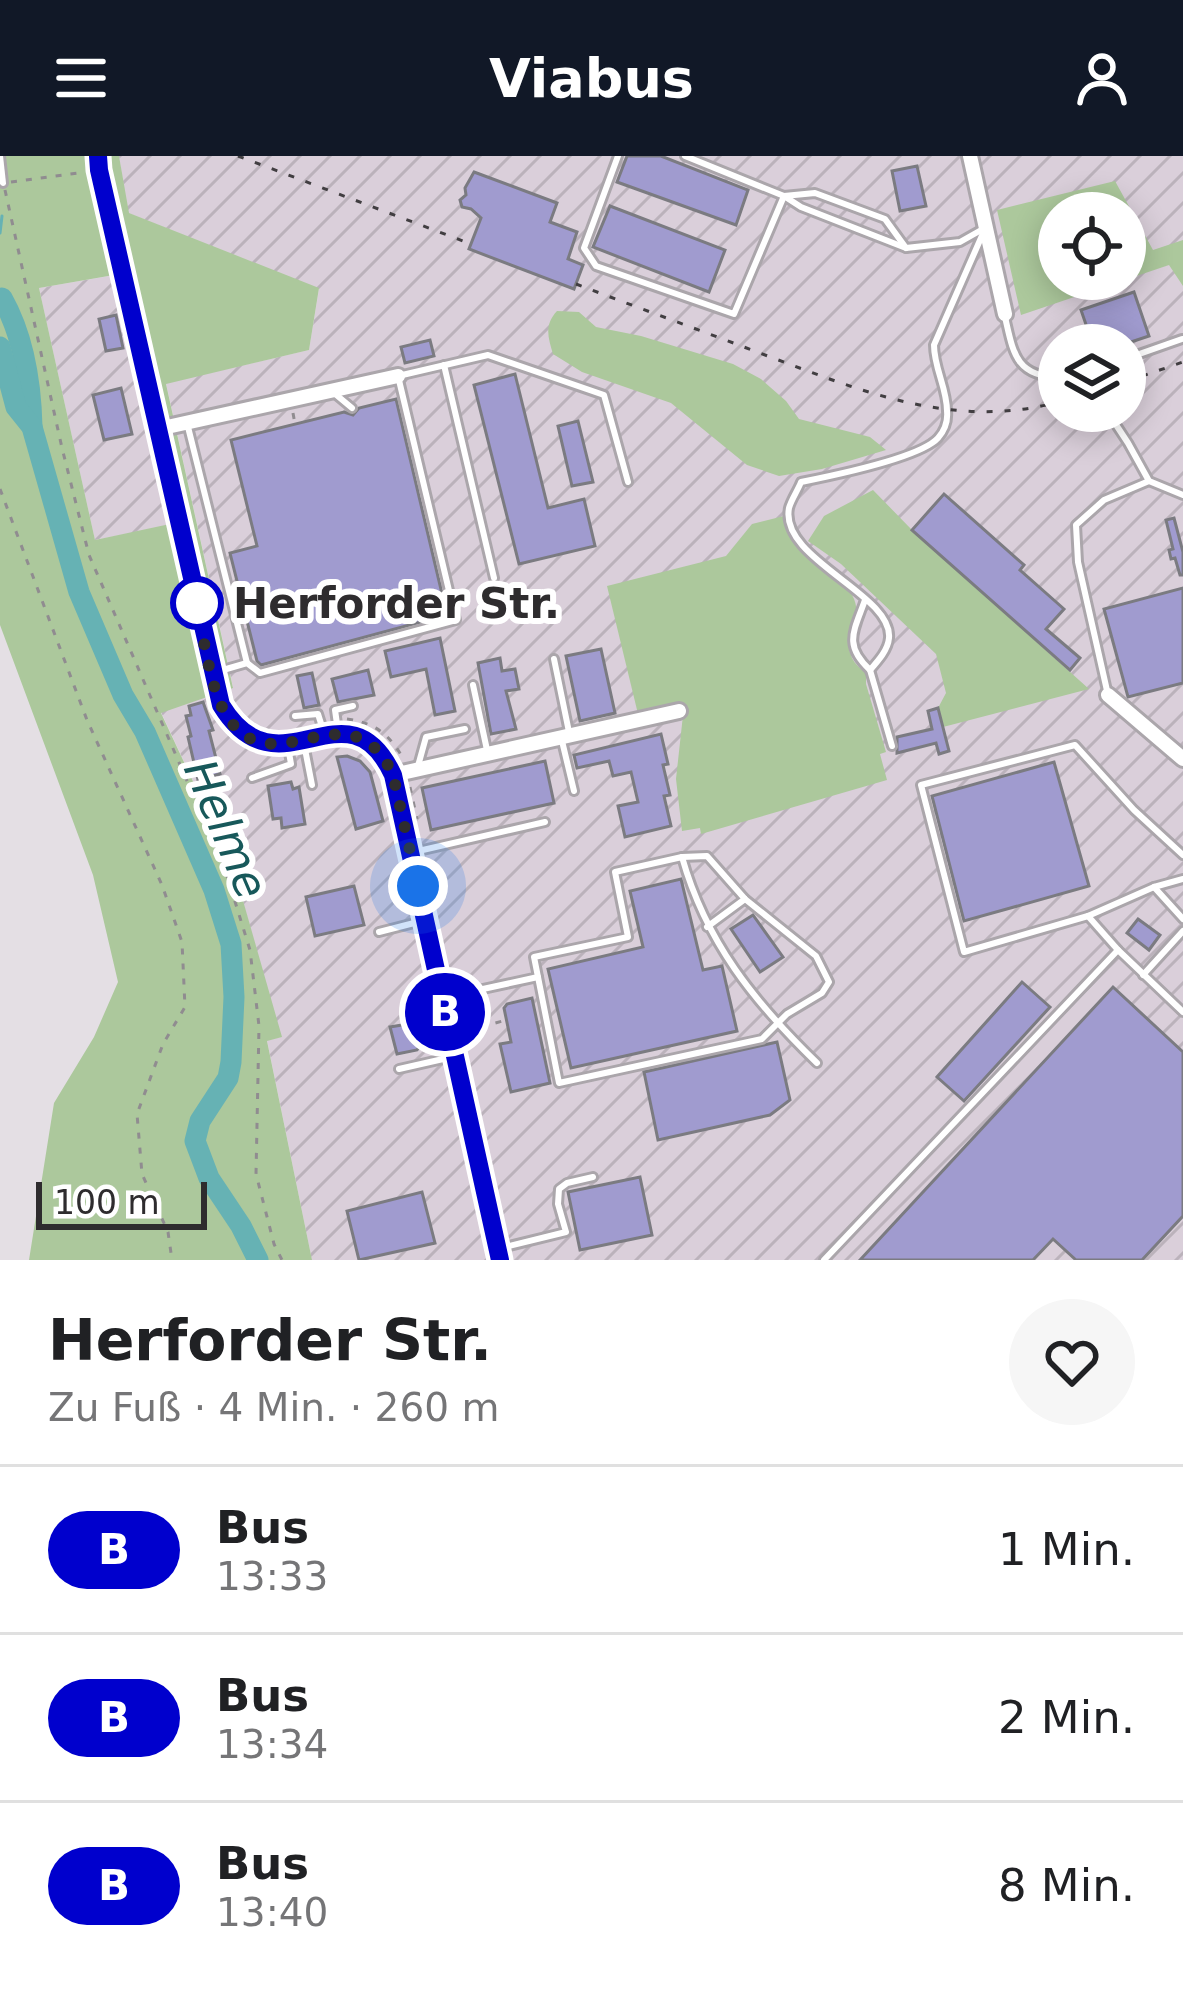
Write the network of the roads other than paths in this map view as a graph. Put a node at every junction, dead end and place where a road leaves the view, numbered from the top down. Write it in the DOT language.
graph roads {
  1 [pos="0,156"];
  2 [pos="619,156"];
  3 [pos="685,156"];
  4 [pos="970,156"];
  5 [pos="98,163"];
  6 [pos="3,183"];
  7 [pos="784,196"];
  8 [pos="986,227"];
  9 [pos="906,248"];
  10 [pos="1005,314"];
  11 [pos="1182,339"];
  12 [pos="1146,351"];
  13 [pos="444,365"];
  14 [pos="1038,374"];
  15 [pos="398,376"];
  16 [pos="331,391"];
  17 [pos="352,408"];
  18 [pos="188,423"];
  19 [pos="158,429"];
  20 [pos="1121,432"];
  21 [pos="628,482"];
  22 [pos="1149,482"];
  23 [pos="1183,495"];
  24 [pos="494,578"];
  25 [pos="865,600"];
  26 [pos="554,659"];
  27 [pos="247,663"];
  28 [pos="870,670"];
  29 [pos="213,673"];
  30 [pos="473,685"];
  31 [pos="1108,695"];
  32 [pos="353,706"];
  33 [pos="679,711"];
  34 [pos="295,716"];
  35 [pos="464,729"];
  36 [pos="332,735"];
  37 [pos="565,736"];
  38 [pos="295,742"];
  39 [pos="892,746"];
  40 [pos="488,754"];
  41 [pos="1183,759"];
  42 [pos="418,770"];
  43 [pos="393,775"];
  44 [pos="252,778"];
  45 [pos="312,785"];
  46 [pos="574,791"];
  47 [pos="545,822"];
  48 [pos="410,853"];
  49 [pos="1183,855"];
  50 [pos="682,857"];
  51 [pos="1183,878"];
  52 [pos="1154,887"];
  53 [pos="745,899"];
  54 [pos="1088,916"];
  55 [pos="1183,919"];
  56 [pos="425,920"];
  57 [pos="707,927"];
  58 [pos="1183,931"];
  59 [pos="379,932"];
  60 [pos="1118,950"];
  61 [pos="1143,975"];
  62 [pos="538,977"];
  63 [pos="442,998"];
  64 [pos="1183,1012"];
  65 [pos="777,1024"];
  66 [pos="455,1057"];
  67 [pos="817,1064"];
  68 [pos="399,1069"];
  69 [pos="593,1177"];
  70 [pos="499,1255"];
  71 [pos="824,1260"];
  1 -- 6 [label="lane"];
  2 -- 7 [label="lane"];
  3 -- 7 [label="lane"];
  4 -- 8 [label="street"];
  5 -- 19 [label="street"];
  7 -- 9 [label="lane"];
  7 -- 9 [label="lane"];
  8 -- 9 [label="lane"];
  8 -- 10 [label="street"];
  8 -- 25 [label="lane"];
  10 -- 14 [label="lane"];
  11 -- 12 [label="lane"];
  13 -- 15 [label="lane"];
  13 -- 21 [label="lane"];
  13 -- 24 [label="lane"];
  15 -- 16 [label="street"];
  15 -- 27 [label="lane"];
  16 -- 17 [label="lane"];
  16 -- 18 [label="street"];
  18 -- 19 [label="street"];
  18 -- 27 [label="lane"];
  19 -- 29 [label="street"];
  20 -- 22 [label="lane"];
  22 -- 23 [label="lane"];
  22 -- 31 [label="lane"];
  25 -- 28 [label="lane"];
  25 -- 28 [label="lane"];
  26 -- 37 [label="lane"];
  27 -- 29 [label="lane"];
  28 -- 39 [label="lane"];
  29 -- 38 [label="street"];
  30 -- 40 [label="lane"];
  31 -- 41 [label="street"];
  32 -- 36 [label="lane"];
  33 -- 37 [label="street"];
  34 -- 36 [label="lane"];
  35 -- 42 [label="lane"];
  36 -- 38 [label="street"];
  36 -- 43 [label="street"];
  37 -- 40 [label="street"];
  37 -- 46 [label="lane"];
  38 -- 44 [label="lane"];
  38 -- 45 [label="lane"];
  40 -- 42 [label="street"];
  42 -- 43 [label="street"];
  43 -- 48 [label="street"];
  47 -- 48 [label="lane"];
  48 -- 56 [label="street"];
  49 -- 54 [label="lane"];
  50 -- 53 [label="lane"];
  50 -- 57 [label="lane"];
  50 -- 62 [label="lane"];
  51 -- 52 [label="lane"];
  52 -- 54 [label="lane"];
  52 -- 55 [label="lane"];
  53 -- 57 [label="lane"];
  53 -- 65 [label="lane"];
  54 -- 60 [label="lane"];
  56 -- 59 [label="lane"];
  56 -- 63 [label="street"];
  57 -- 65 [label="lane"];
  58 -- 61 [label="lane"];
  60 -- 61 [label="lane"];
  60 -- 71 [label="lane"];
  61 -- 64 [label="lane"];
  62 -- 63 [label="lane"];
  62 -- 65 [label="lane"];
  63 -- 66 [label="street"];
  65 -- 67 [label="lane"];
  66 -- 68 [label="lane"];
  66 -- 70 [label="street"];
  69 -- 70 [label="lane"];
}
